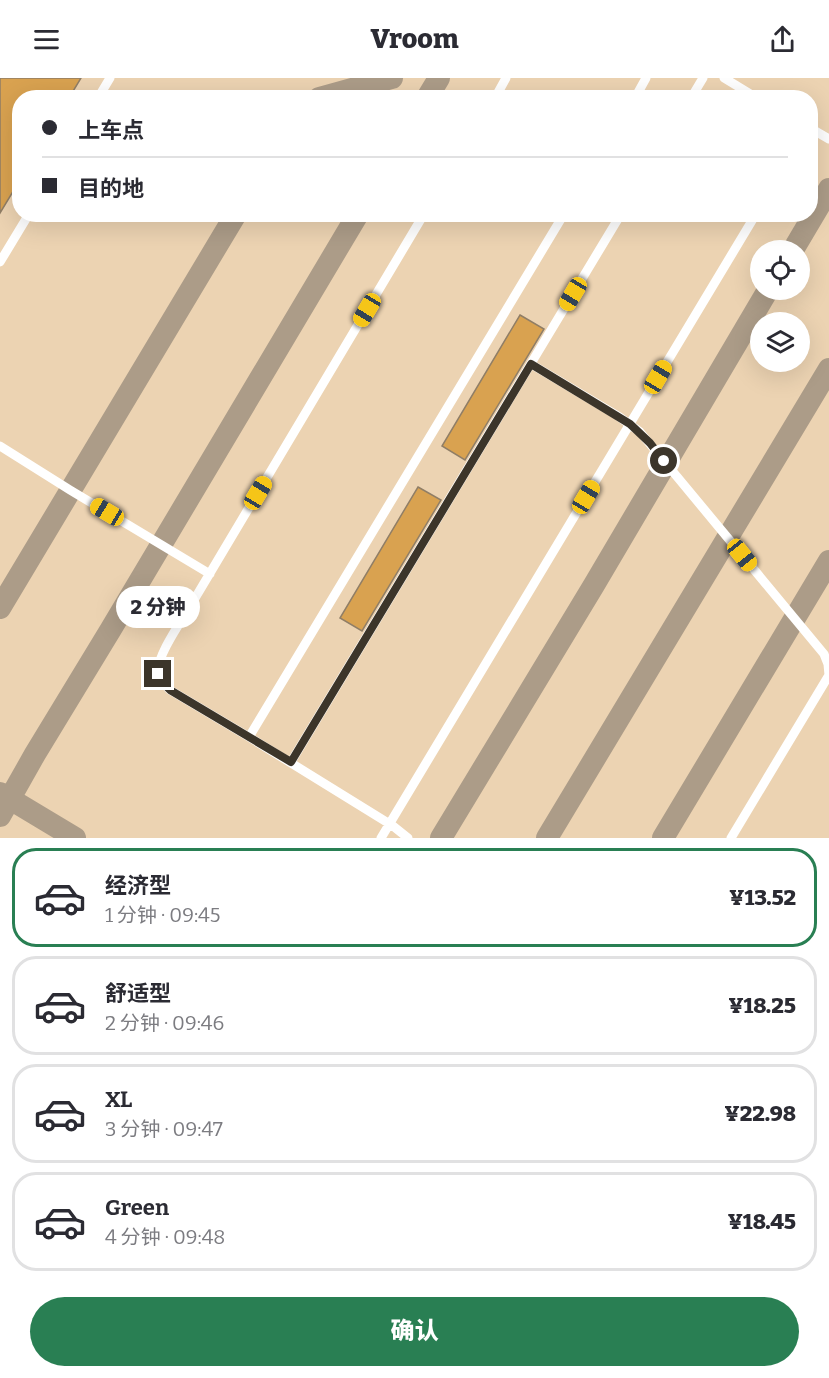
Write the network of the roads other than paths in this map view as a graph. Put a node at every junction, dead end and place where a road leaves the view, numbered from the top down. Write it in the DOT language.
graph roads {
  1 [pos="724,78"];
  2 [pos="744,90"];
  3 [pos="23,222"];
  4 [pos="419,222"];
  5 [pos="559,222"];
  6 [pos="616,222"];
  7 [pos="751,222"];
  8 [pos="0,262"];
  9 [pos="531,364"];
  10 [pos="630,424"];
  11 [pos="0,446"];
  12 [pos="210,574"];
  13 [pos="828,679"];
  14 [pos="249,737"];
  15 [pos="291,762"];
  16 [pos="389,823"];
  17 [pos="381,838"];
  18 [pos="408,838"];
  19 [pos="731,838"];
  1 -- 2 [label="lane"];
  3 -- 8 [label="lane"];
  4 -- 12 [label="lane"];
  5 -- 14 [label="lane"];
  6 -- 9 [label="lane"];
  7 -- 10 [label="lane"];
  9 -- 10 [label="lane"];
  9 -- 15 [label="lane"];
  10 -- 13 [label="lane"];
  10 -- 16 [label="lane"];
  11 -- 12 [label="lane"];
  12 -- 14 [label="lane"];
  13 -- 19 [label="lane"];
  14 -- 15 [label="lane"];
  15 -- 16 [label="lane"];
  16 -- 17 [label="lane"];
  16 -- 18 [label="lane"];
}
